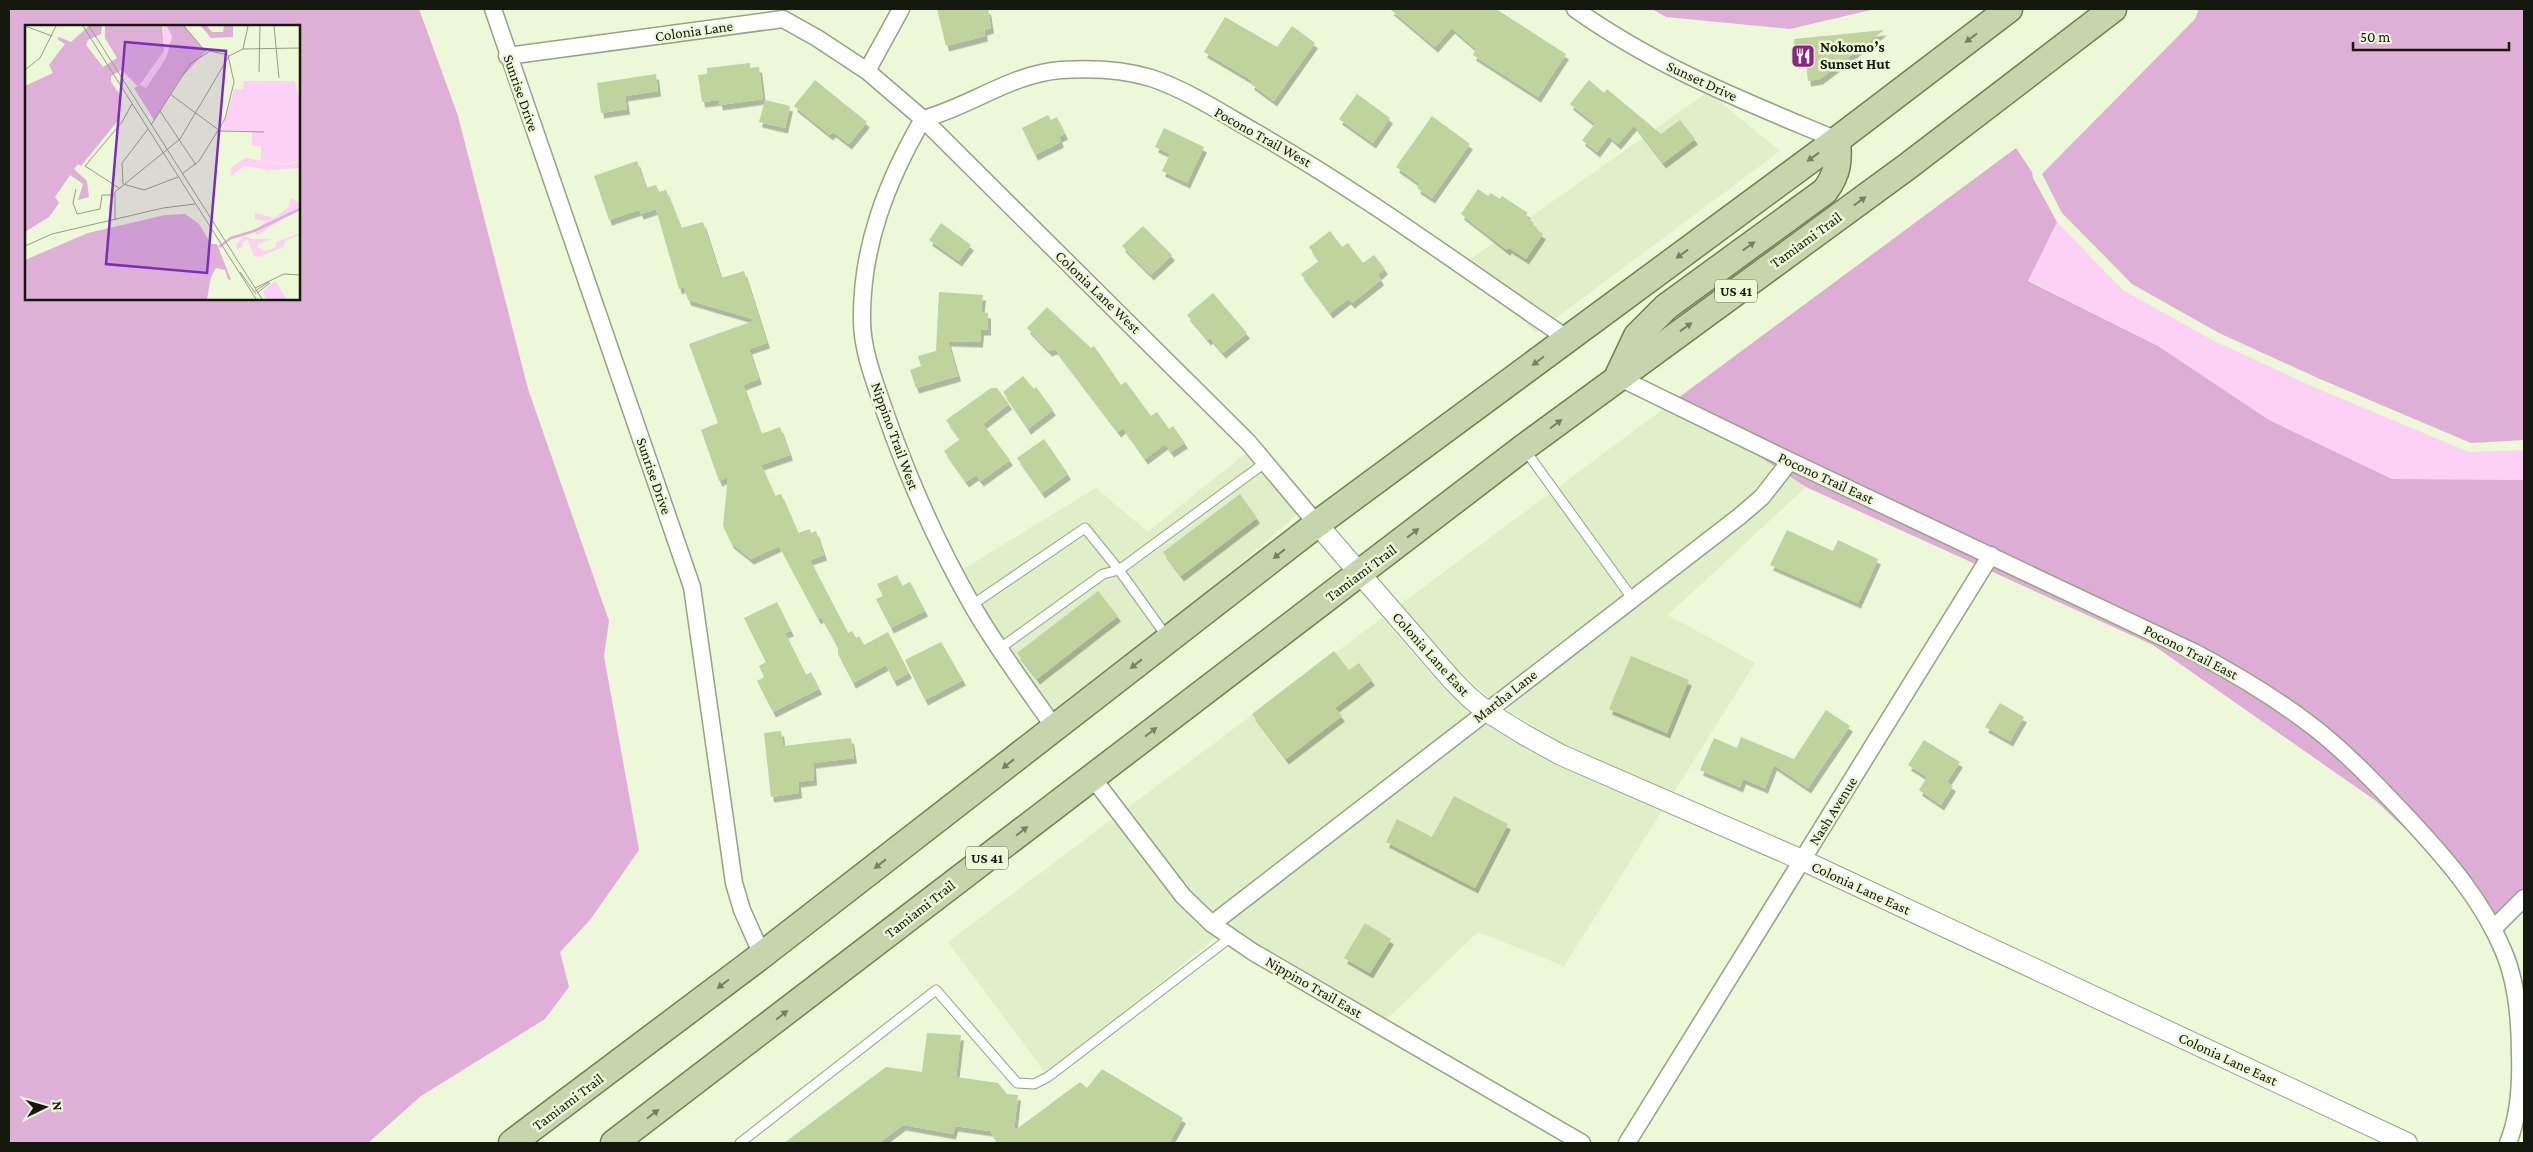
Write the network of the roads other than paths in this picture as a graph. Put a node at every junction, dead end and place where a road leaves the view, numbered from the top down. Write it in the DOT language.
graph roads {
  1 [pos="493,9"];
  2 [pos="901,9"];
  3 [pos="1575,9"];
  4 [pos="2009,9"];
  5 [pos="2113,9"];
  6 [pos="783,14"];
  7 [pos="507,56"];
  8 [pos="867,71"];
  9 [pos="923,119"];
  10 [pos="1837,140"];
  11 [pos="1568,339"];
  12 [pos="1618,377"];
  13 [pos="1523,448"];
  14 [pos="1790,461"];
  15 [pos="1266,462"];
  16 [pos="1317,524"];
  17 [pos="1991,555"];
  18 [pos="1119,570"];
  19 [pos="1360,574"];
  20 [pos="1632,598"];
  21 [pos="972,605"];
  22 [pos="1169,639"];
  23 [pos="1000,649"];
  24 [pos="1486,711"];
  25 [pos="1054,727"];
  26 [pos="1092,776"];
  27 [pos="1802,860"];
  28 [pos="2524,898"];
  29 [pos="1212,924"];
  30 [pos="2493,929"];
  31 [pos="1231,937"];
  32 [pos="762,955"];
  33 [pos="512,1143"];
  34 [pos="614,1143"];
  35 [pos="740,1143"];
  36 [pos="1582,1143"];
  37 [pos="1627,1143"];
  38 [pos="2407,1143"];
  39 [pos="2508,1143"];
  1 -- 7 [label="street, Sunrise Drive"];
  2 -- 8 [label="street"];
  3 -- 10 [label="street, Sunset Drive"];
  4 -- 10 [label="main road, Tamiami Trail, one-way"];
  12 -- 5 [label="main road, Tamiami Trail / US 41, one-way"];
  6 -- 7 [label="street, Colonia Lane"];
  6 -- 8 [label="street, Colonia Lane"];
  7 -- 32 [label="street, Sunrise Drive"];
  8 -- 9 [label="street, Colonia Lane West"];
  9 -- 11 [label="street, Pocono Trail West"];
  9 -- 15 [label="street, Colonia Lane West"];
  9 -- 21 [label="street, Nippino Trail West"];
  10 -- 11 [label="main road, Tamiami Trail, one-way"];
  12 -- 10 [label="main road, one-way"];
  11 -- 16 [label="main road, Tamiami Trail, one-way"];
  13 -- 12 [label="main road, Tamiami Trail / US 41, one-way"];
  12 -- 14 [label="street, Pocono Trail East"];
  19 -- 13 [label="main road, Tamiami Trail / US 41, one-way"];
  13 -- 20 [label="lane"];
  14 -- 17 [label="street, Pocono Trail East"];
  14 -- 20 [label="street, Martha Lane"];
  15 -- 16 [label="street, Colonia Lane West"];
  15 -- 18 [label="lane"];
  16 -- 19 [label="street, Colonia Lane East"];
  16 -- 22 [label="main road, Tamiami Trail, one-way"];
  17 -- 27 [label="street, Nash Avenue"];
  17 -- 30 [label="street, Pocono Trail East"];
  18 -- 21 [label="lane"];
  18 -- 22 [label="lane"];
  18 -- 23 [label="lane"];
  19 -- 24 [label="street, Colonia Lane East"];
  26 -- 19 [label="main road, Tamiami Trail / US 41, one-way"];
  20 -- 24 [label="street, Martha Lane"];
  21 -- 23 [label="street, Nippino Trail West"];
  22 -- 25 [label="main road, Tamiami Trail, one-way"];
  23 -- 25 [label="street, Nippino Trail West"];
  24 -- 27 [label="street, Colonia Lane East"];
  24 -- 29 [label="street, Martha Lane"];
  25 -- 32 [label="main road, Tamiami Trail, one-way"];
  26 -- 29 [label="street, Nippino Trail East"];
  34 -- 26 [label="main road, Tamiami Trail / US 41, one-way"];
  27 -- 37 [label="street, Nash Avenue"];
  27 -- 38 [label="street, Colonia Lane East"];
  28 -- 30 [label="street"];
  29 -- 31 [label="street, Nippino Trail East"];
  30 -- 39 [label="street, Pocono Trail East"];
  31 -- 35 [label="lane"];
  31 -- 36 [label="street, Nippino Trail East"];
  32 -- 33 [label="main road, Tamiami Trail, one-way"];
}
